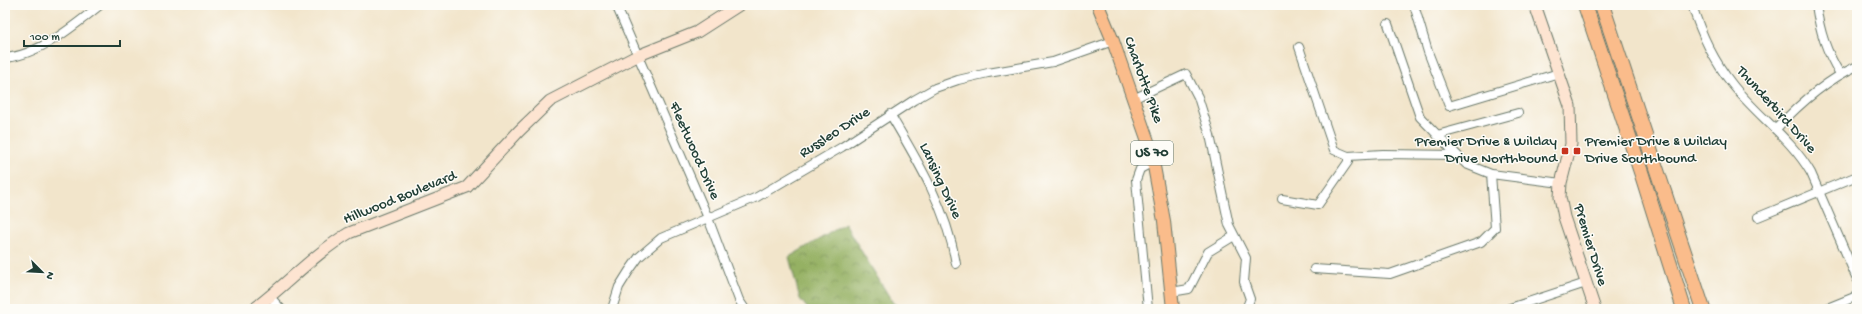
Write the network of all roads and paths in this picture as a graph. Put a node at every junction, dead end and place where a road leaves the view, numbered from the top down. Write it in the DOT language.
graph roads {
  1 [pos="100,5"];
  2 [pos="616,5"];
  3 [pos="739,5"];
  4 [pos="1098,5"];
  5 [pos="1414,5"];
  6 [pos="1535,5"];
  7 [pos="1585,5"];
  8 [pos="1602,5"];
  9 [pos="1692,5"];
  10 [pos="1816,5"];
  11 [pos="1388,24"];
  12 [pos="1113,41"];
  13 [pos="1299,47"];
  14 [pos="637,56"];
  15 [pos="5,58"];
  16 [pos="1857,66"];
  17 [pos="1558,73"];
  18 [pos="1840,74"];
  19 [pos="1133,99"];
  20 [pos="1518,113"];
  21 [pos="890,114"];
  22 [pos="1776,129"];
  23 [pos="1437,135"];
  24 [pos="1348,156"];
  25 [pos="1457,156"];
  26 [pos="1153,162"];
  27 [pos="1491,174"];
  28 [pos="1857,176"];
  29 [pos="1561,183"];
  30 [pos="1819,192"];
  31 [pos="1282,199"];
  32 [pos="1758,216"];
  33 [pos="708,218"];
  34 [pos="1234,236"];
  35 [pos="956,264"];
  36 [pos="1314,269"];
  37 [pos="1857,279"];
  38 [pos="1586,284"];
  39 [pos="1171,292"];
  40 [pos="1857,296"];
  41 [pos="270,297"];
  42 [pos="254,309"];
  43 [pos="281,309"];
  44 [pos="612,309"];
  45 [pos="745,309"];
  46 [pos="1148,309"];
  47 [pos="1173,309"];
  48 [pos="1246,309"];
  49 [pos="1507,309"];
  50 [pos="1595,309"];
  51 [pos="1684,309"];
  52 [pos="1703,309"];
  53 [pos="1825,309"];
  1 -- 15 [label="street"];
  2 -- 14 [label="street, Fleetwood Drive"];
  3 -- 14 [label="street, Hillwood Boulevard"];
  4 -- 12 [label="main road, Charlotte Pike / US 70"];
  5 -- 17 [label="street"];
  6 -- 17 [label="street, Premier Drive"];
  7 -- 51 [label="highway"];
  8 -- 52 [label="highway"];
  9 -- 22 [label="street, Thunderbird Drive"];
  10 -- 18 [label="street"];
  11 -- 23 [label="street"];
  12 -- 19 [label="main road, Charlotte Pike / US 70"];
  12 -- 21 [label="street, Russleo Drive"];
  13 -- 24 [label="street"];
  14 -- 33 [label="street, Fleetwood Drive"];
  14 -- 41 [label="street, Hillwood Boulevard"];
  16 -- 18 [label="street"];
  17 -- 29 [label="street, Premier Drive"];
  18 -- 22 [label="street"];
  19 -- 26 [label="main road, Charlotte Pike / US 70"];
  19 -- 34 [label="street"];
  20 -- 23 [label="street"];
  21 -- 33 [label="street, Russleo Drive"];
  21 -- 35 [label="street, Lansing Drive"];
  22 -- 30 [label="street, Thunderbird Drive"];
  23 -- 25 [label="street"];
  24 -- 25 [label="street"];
  24 -- 31 [label="street"];
  25 -- 27 [label="street"];
  26 -- 39 [label="main road, Charlotte Pike / US 70"];
  26 -- 46 [label="street"];
  27 -- 29 [label="street"];
  27 -- 36 [label="street"];
  28 -- 30 [label="street"];
  29 -- 38 [label="street, Premier Drive"];
  30 -- 32 [label="street"];
  30 -- 37 [label="street, Thunderbird Drive"];
  33 -- 44 [label="street, Russleo Drive"];
  33 -- 45 [label="street, Fleetwood Drive"];
  34 -- 39 [label="street"];
  34 -- 48 [label="street"];
  38 -- 49 [label="street"];
  38 -- 50 [label="street, Premier Drive"];
  39 -- 47 [label="main road, Charlotte Pike / US 70"];
  40 -- 53 [label="street"];
  41 -- 42 [label="street, Hillwood Boulevard"];
  41 -- 43 [label="street"];
}
